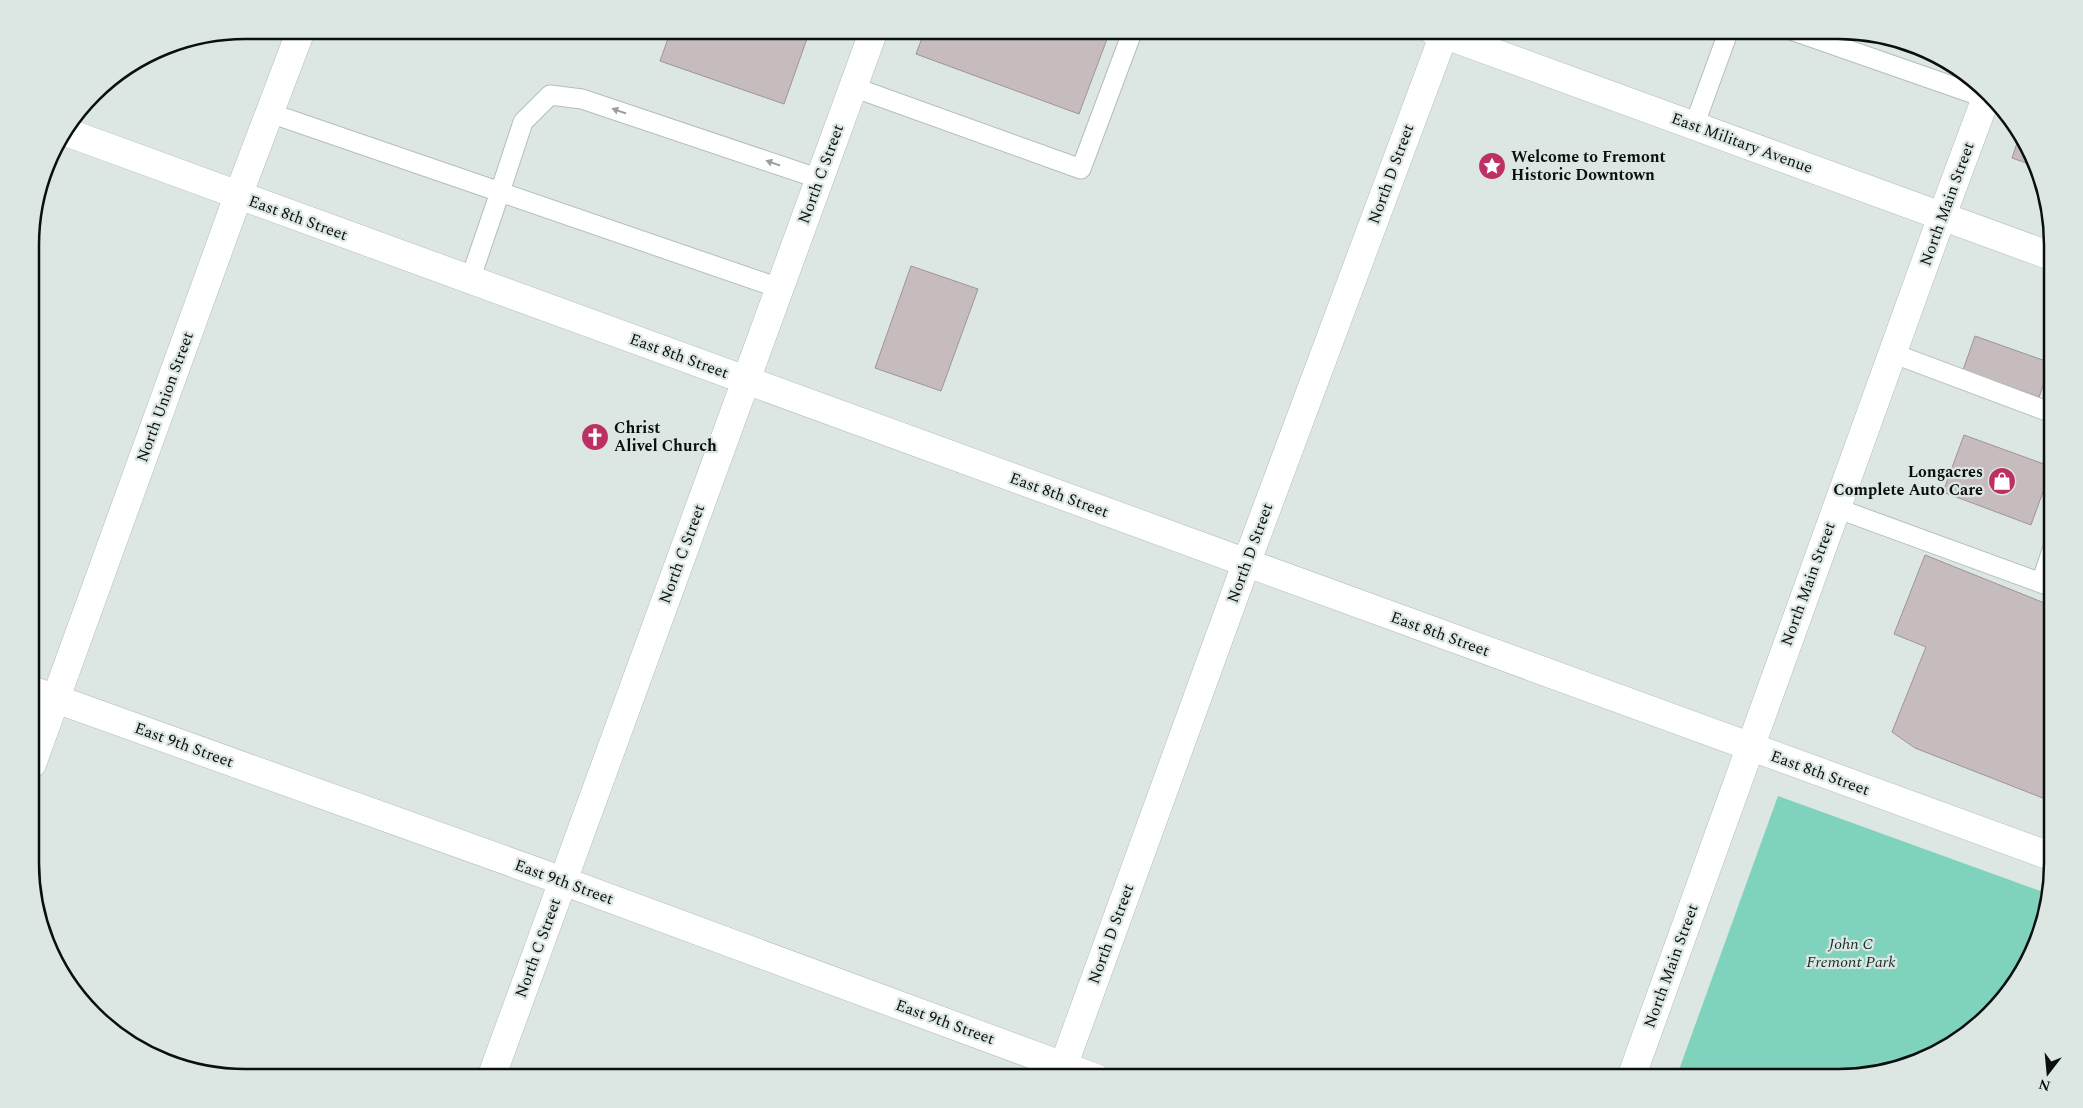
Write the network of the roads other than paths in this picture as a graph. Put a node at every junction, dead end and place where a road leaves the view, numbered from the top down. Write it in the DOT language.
graph roads {
  1 [pos="298,39"];
  2 [pos="871,39"];
  3 [pos="1130,39"];
  4 [pos="1437,39"];
  5 [pos="1461,39"];
  6 [pos="1726,39"];
  7 [pos="1818,39"];
  8 [pos="853,87"];
  9 [pos="1975,91"];
  10 [pos="1985,100"];
  11 [pos="270,113"];
  12 [pos="1694,126"];
  13 [pos="71,134"];
  14 [pos="820,179"];
  15 [pos="500,192"];
  16 [pos="238,196"];
  17 [pos="1942,216"];
  18 [pos="2044,253"];
  19 [pos="470,280"];
  20 [pos="779,288"];
  21 [pos="1892,354"];
  22 [pos="745,381"];
  23 [pos="2044,410"];
  24 [pos="1836,508"];
  25 [pos="1246,564"];
  26 [pos="2044,584"];
  27 [pos="43,694"];
  28 [pos="39,719"];
  29 [pos="1749,747"];
  30 [pos="2044,854"];
  31 [pos="563,881"];
  32 [pos="494,1069"];
  33 [pos="1053,1069"];
  34 [pos="1062,1069"];
  35 [pos="1634,1069"];
  1 -- 11 [label="street, North Union Street"];
  2 -- 8 [label="street, North C Street"];
  3 -- 8 [label="lane"];
  4 -- 25 [label="street, North D Street"];
  5 -- 12 [label="street, East Military Avenue"];
  6 -- 12 [label="lane"];
  7 -- 9 [label="lane"];
  8 -- 14 [label="street, North C Street"];
  10 -- 17 [label="street, North Main Street"];
  11 -- 15 [label="lane"];
  11 -- 16 [label="street, North Union Street"];
  12 -- 17 [label="street, East Military Avenue"];
  13 -- 16 [label="street, East 8th Street"];
  14 -- 15 [label="lane, one-way"];
  14 -- 20 [label="street, North C Street"];
  15 -- 19 [label="lane"];
  15 -- 20 [label="lane"];
  16 -- 19 [label="street, East 8th Street"];
  16 -- 27 [label="street, North Union Street"];
  17 -- 18 [label="street, East Military Avenue"];
  17 -- 21 [label="street, North Main Street"];
  19 -- 22 [label="street, East 8th Street"];
  20 -- 22 [label="street, North C Street"];
  21 -- 23 [label="lane"];
  21 -- 24 [label="street, North Main Street"];
  22 -- 25 [label="street, East 8th Street"];
  22 -- 31 [label="street, North C Street"];
  24 -- 26 [label="lane"];
  24 -- 29 [label="street, North Main Street"];
  25 -- 29 [label="street, East 8th Street"];
  25 -- 34 [label="street, North D Street"];
  27 -- 28 [label="street, North Union Street"];
  27 -- 31 [label="street, East 9th Street"];
  29 -- 30 [label="street, East 8th Street"];
  29 -- 35 [label="street, North Main Street"];
  31 -- 32 [label="street, North C Street"];
  31 -- 33 [label="street, East 9th Street"];
}
